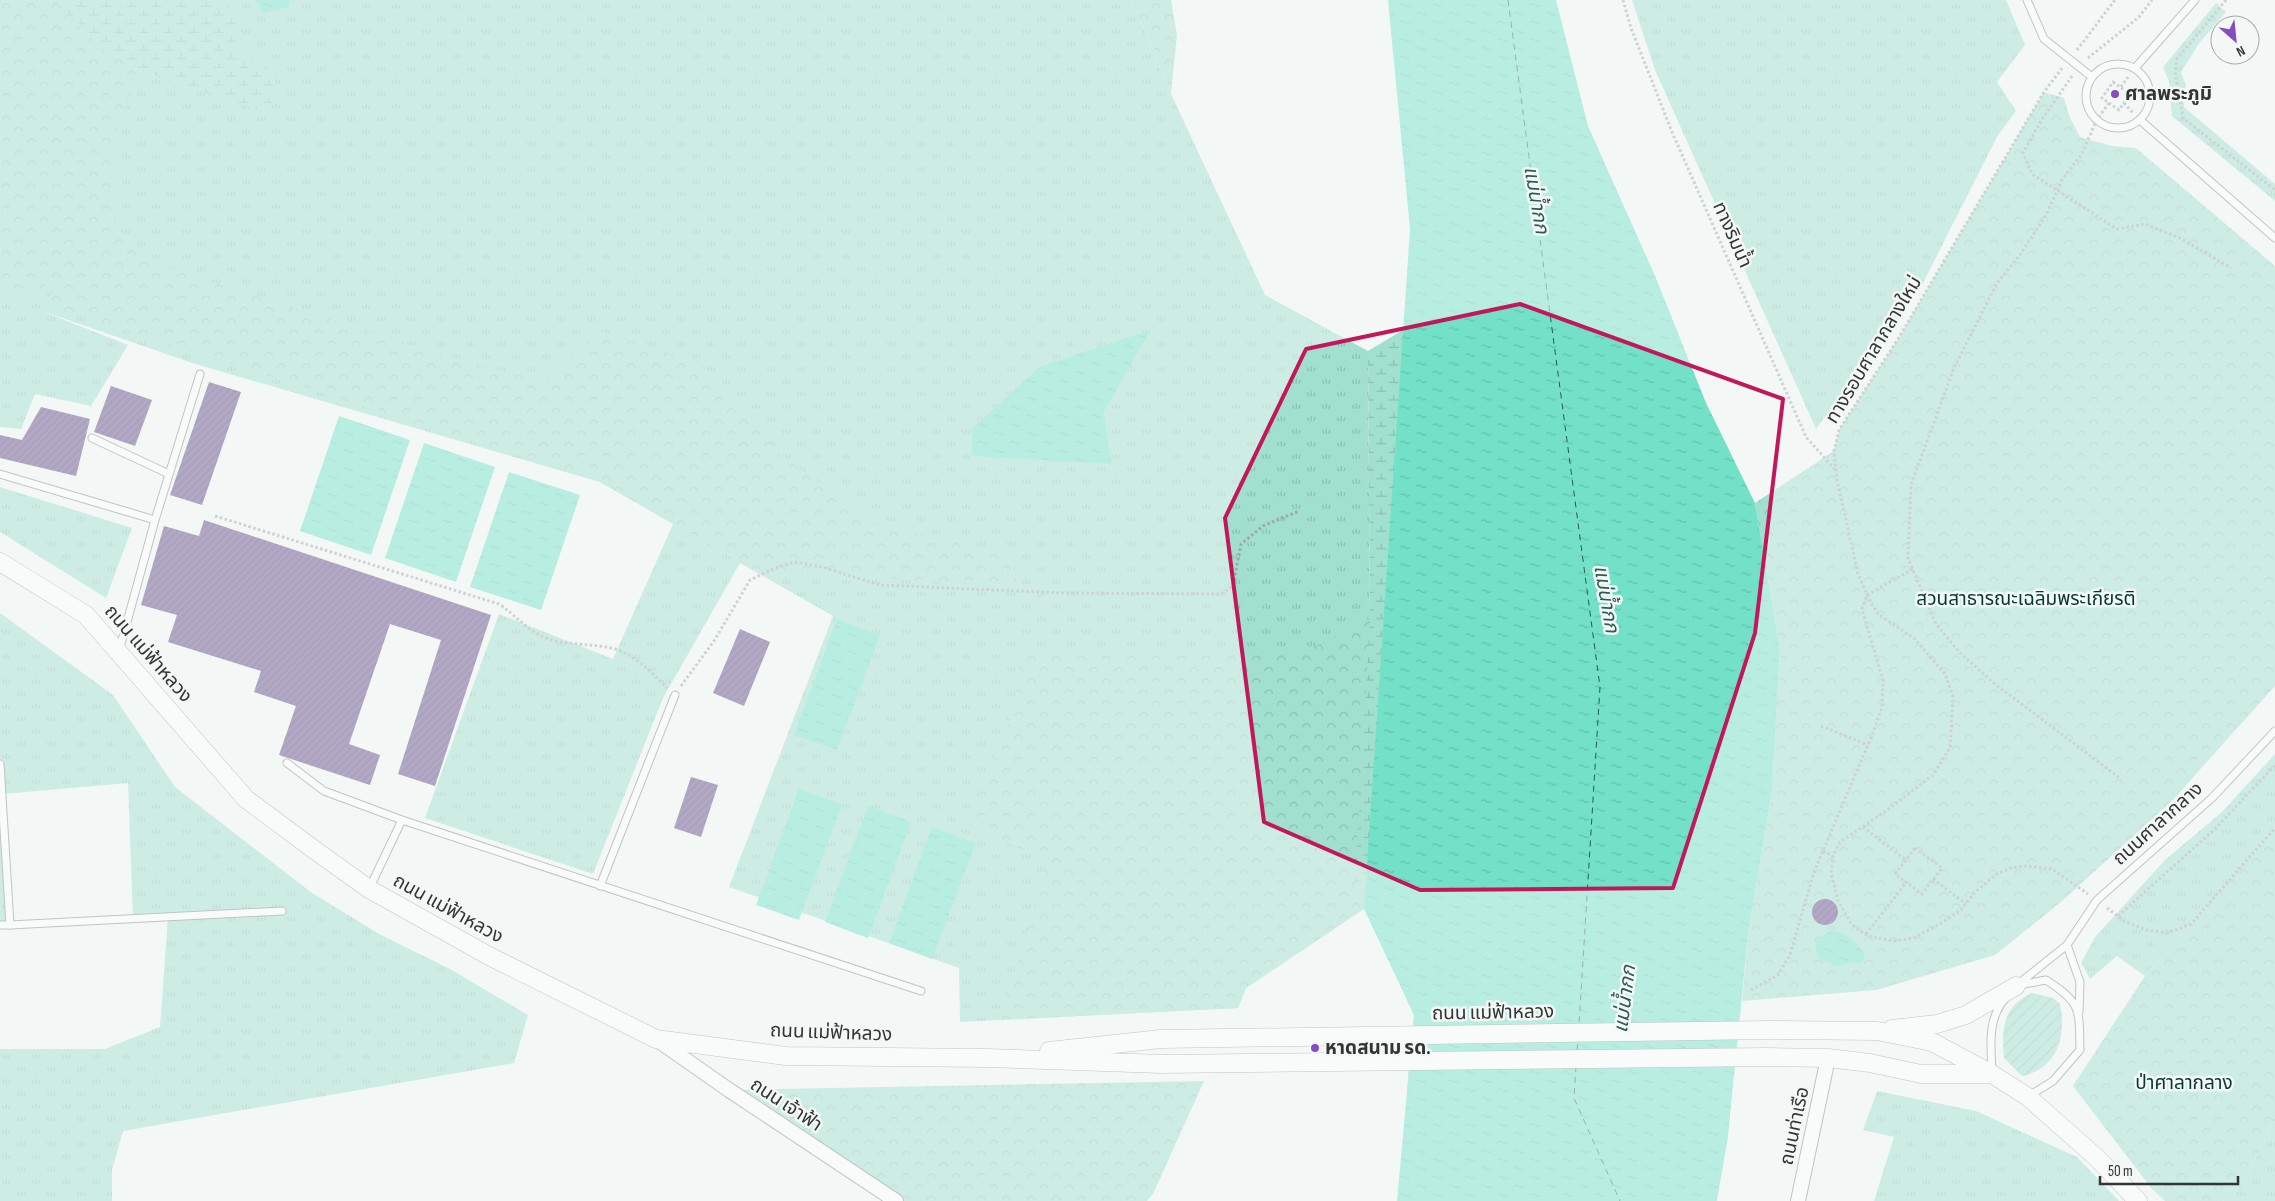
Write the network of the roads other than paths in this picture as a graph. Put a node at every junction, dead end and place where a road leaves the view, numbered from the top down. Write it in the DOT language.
graph roads {
  1 [pos="2026,0"];
  2 [pos="2195,0"];
  3 [pos="2135,68"];
  4 [pos="2092,77"];
  5 [pos="2140,120"];
  6 [pos="2275,238"];
  7 [pos="200,374"];
  8 [pos="92,438"];
  9 [pos="0,474"];
  10 [pos="169,474"];
  11 [pos="155,520"];
  12 [pos="0,562"];
  13 [pos="119,653"];
  14 [pos="675,695"];
  15 [pos="2275,731"];
  16 [pos="287,763"];
  17 [pos="0,764"];
  18 [pos="402,820"];
  19 [pos="600,886"];
  20 [pos="369,889"];
  21 [pos="282,911"];
  22 [pos="0,925"];
  23 [pos="10,925"];
  24 [pos="2067,945"];
  25 [pos="2016,986"];
  26 [pos="922,991"];
  27 [pos="2080,1012"];
  28 [pos="1877,1031"];
  29 [pos="656,1038"];
  30 [pos="987,1058"];
  31 [pos="1828,1058"];
  32 [pos="1992,1074"];
  33 [pos="2028,1097"];
  34 [pos="896,1201"];
  35 [pos="1798,1201"];
  36 [pos="2138,1201"];
  1 -- 4 [label="lane"];
  2 -- 3 [label="lane"];
  3 -- 4 [label="lane"];
  3 -- 5 [label="lane"];
  4 -- 5 [label="lane"];
  5 -- 6 [label="lane"];
  7 -- 10 [label="lane"];
  8 -- 10 [label="lane"];
  9 -- 11 [label="lane"];
  10 -- 11 [label="lane"];
  11 -- 13 [label="lane"];
  12 -- 13 [label="street, ถนน แม่ฟ้าหลวง"];
  13 -- 20 [label="street, ถนน แม่ฟ้าหลวง"];
  14 -- 19 [label="lane"];
  15 -- 24 [label="lane, ถนนศาลากลาง"];
  16 -- 18 [label="lane"];
  17 -- 23 [label="lane"];
  18 -- 19 [label="lane"];
  18 -- 20 [label="lane"];
  19 -- 26 [label="lane"];
  20 -- 29 [label="street, ถนน แม่ฟ้าหลวง"];
  21 -- 23 [label="lane"];
  22 -- 23 [label="lane"];
  24 -- 25 [label="lane, ถนนศาลากลาง"];
  24 -- 27 [label="lane"];
  25 -- 27 [label="lane"];
  25 -- 28 [label="street"];
  25 -- 32 [label="lane"];
  27 -- 33 [label="lane"];
  28 -- 30 [label="street, ถนน แม่ฟ้าหลวง"];
  28 -- 32 [label="street, ถนน แม่ฟ้าหลวง"];
  29 -- 30 [label="street, ถนน แม่ฟ้าหลวง"];
  29 -- 34 [label="street, ถนน เจ้าฟ้า"];
  30 -- 31 [label="street, ถนน แม่ฟ้าหลวง"];
  31 -- 32 [label="street, ถนน แม่ฟ้าหลวง"];
  31 -- 35 [label="street, ถนนท่าเรือ"];
  32 -- 33 [label="street, ถนน แม่ฟ้าหลวง"];
  33 -- 36 [label="street, ถนน แม่ฟ้าหลวง"];
}
